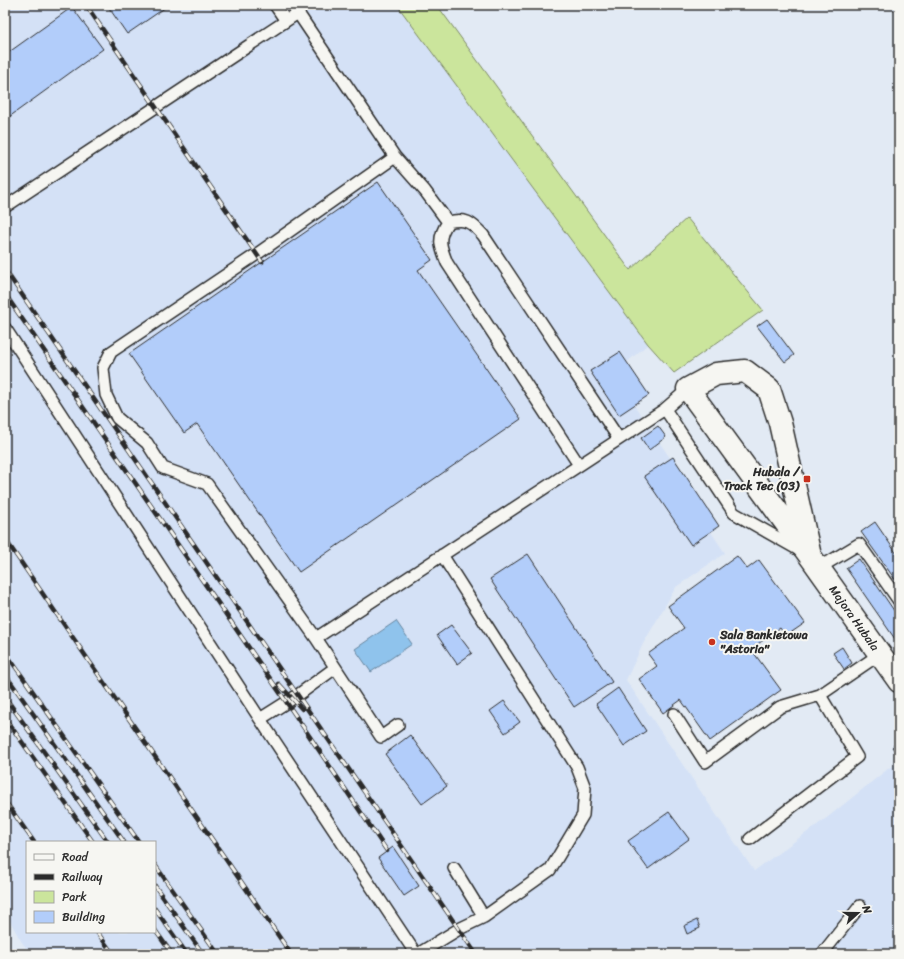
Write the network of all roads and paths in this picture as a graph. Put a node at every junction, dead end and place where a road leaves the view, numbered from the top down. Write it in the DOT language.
graph roads {
  1 [pos="275,5"];
  2 [pos="286,21"];
  3 [pos="395,157"];
  4 [pos="5,207"];
  5 [pos="448,222"];
  6 [pos="5,328"];
  7 [pos="688,389"];
  8 [pos="665,409"];
  9 [pos="619,440"];
  10 [pos="579,465"];
  11 [pos="442,555"];
  12 [pos="814,562"];
  13 [pos="899,601"];
  14 [pos="316,638"];
  15 [pos="335,668"];
  16 [pos="894,671"];
  17 [pos="820,695"];
  18 [pos="674,714"];
  19 [pos="260,720"];
  20 [pos="398,725"];
  21 [pos="750,839"];
  22 [pos="454,868"];
  23 [pos="860,906"];
  24 [pos="484,917"];
  25 [pos="417,954"];
  26 [pos="822,954"];
  1 -- 2 [label="lane"];
  2 -- 3 [label="lane"];
  2 -- 4 [label="lane"];
  3 -- 5 [label="lane"];
  3 -- 14 [label="lane"];
  5 -- 9 [label="lane"];
  5 -- 10 [label="lane"];
  6 -- 19 [label="lane"];
  7 -- 8 [label="lane"];
  7 -- 12 [label="street, Majora Hubala"];
  7 -- 12 [label="street, Majora Hubala"];
  8 -- 9 [label="lane"];
  8 -- 12 [label="lane"];
  9 -- 10 [label="lane"];
  10 -- 11 [label="lane"];
  11 -- 14 [label="lane"];
  11 -- 24 [label="lane"];
  12 -- 13 [label="lane"];
  12 -- 16 [label="street, Majora Hubala"];
  14 -- 15 [label="lane"];
  15 -- 19 [label="lane"];
  15 -- 20 [label="lane"];
  16 -- 17 [label="lane"];
  17 -- 18 [label="lane"];
  17 -- 21 [label="lane"];
  19 -- 25 [label="lane"];
  22 -- 24 [label="lane"];
  23 -- 26 [label="lane"];
  24 -- 25 [label="lane"];
}
